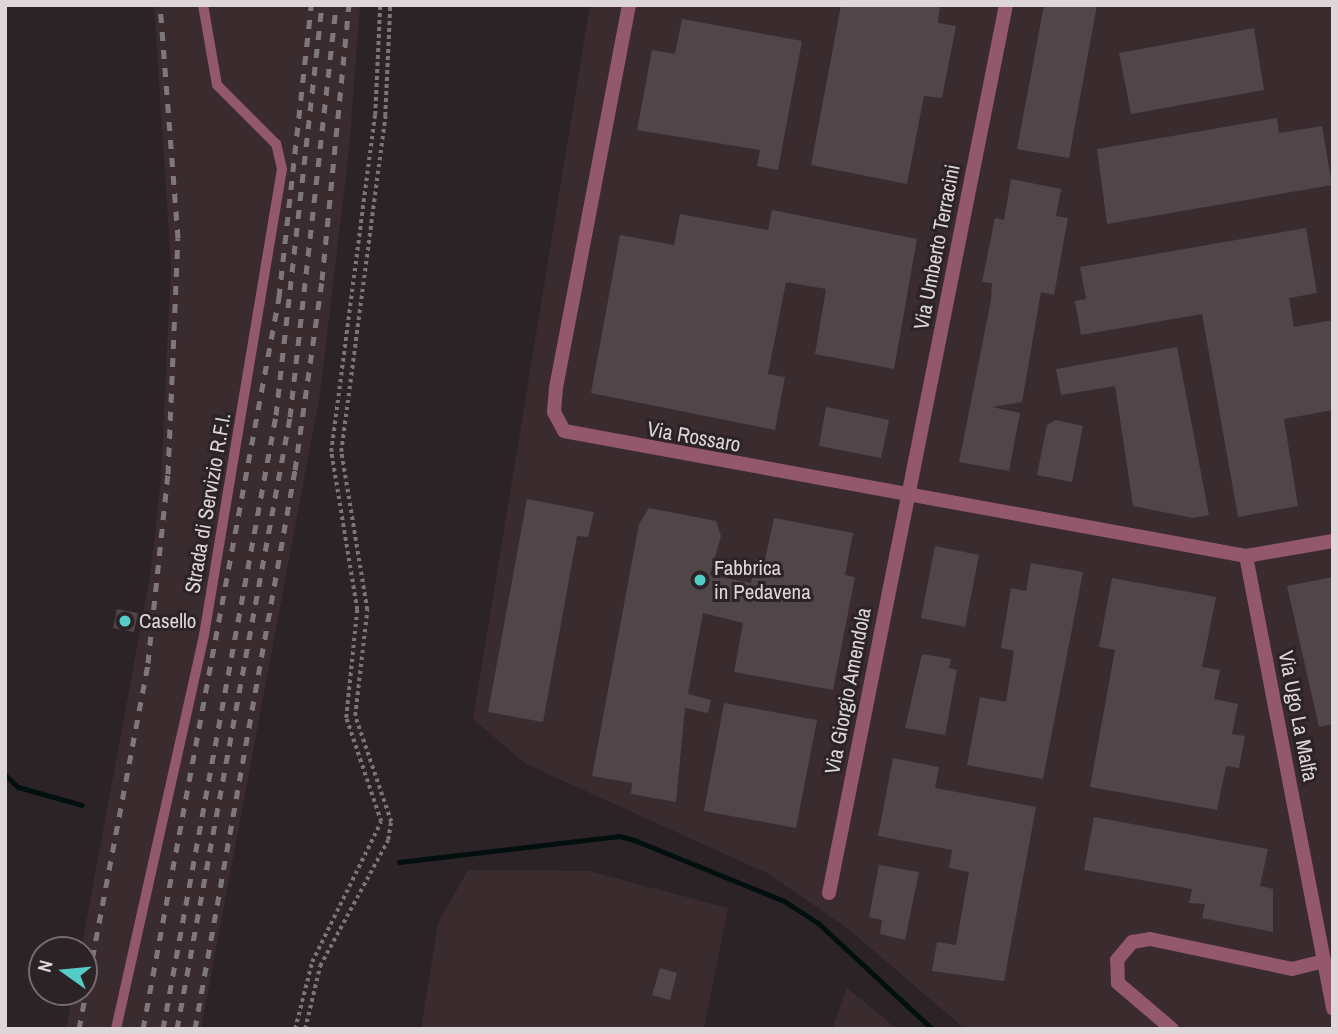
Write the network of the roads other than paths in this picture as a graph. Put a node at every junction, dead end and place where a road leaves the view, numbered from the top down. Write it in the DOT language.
graph roads {
  1 [pos="203,5"];
  2 [pos="629,5"];
  3 [pos="1006,5"];
  4 [pos="909,497"];
  5 [pos="1333,541"];
  6 [pos="1246,555"];
  7 [pos="829,894"];
  8 [pos="1324,961"];
  9 [pos="1333,1009"];
  10 [pos="116,1029"];
  11 [pos="1172,1029"];
  1 -- 10 [label="lane, Strada di Servizio R.F.I."];
  2 -- 4 [label="street, Via Rossaro"];
  3 -- 4 [label="street, Via Umberto Terracini"];
  4 -- 6 [label="street, Via Rossaro"];
  4 -- 7 [label="street, Via Giorgio Amendola"];
  5 -- 6 [label="street, Via Rossaro"];
  6 -- 8 [label="street, Via Ugo La Malfa"];
  8 -- 9 [label="street, Via Ugo La Malfa"];
  8 -- 11 [label="street"];
}
